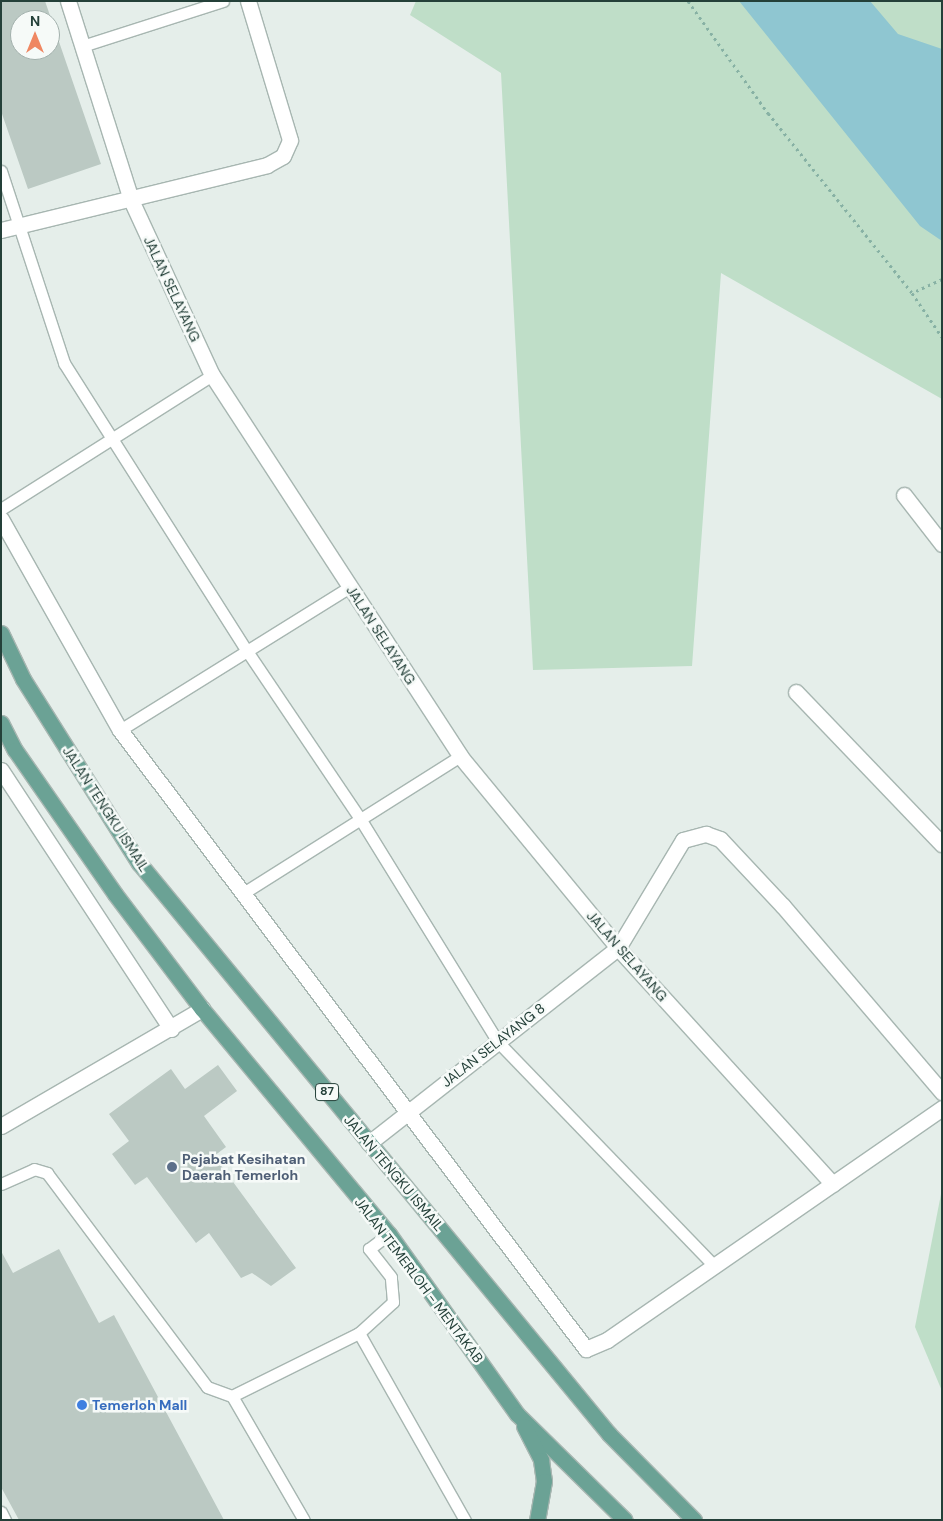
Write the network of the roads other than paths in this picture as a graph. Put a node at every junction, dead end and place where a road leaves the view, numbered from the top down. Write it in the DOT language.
graph roads {
  1 [pos="68,1"];
  2 [pos="224,1"];
  3 [pos="248,1"];
  4 [pos="82,46"];
  5 [pos="1,171"];
  6 [pos="131,200"];
  7 [pos="18,226"];
  8 [pos="1,230"];
  9 [pos="212,375"];
  10 [pos="112,438"];
  11 [pos="904,495"];
  12 [pos="1,509"];
  13 [pos="1,519"];
  14 [pos="942,544"];
  15 [pos="350,588"];
  16 [pos="1,634"];
  17 [pos="248,651"];
  18 [pos="796,692"];
  19 [pos="1,723"];
  20 [pos="120,730"];
  21 [pos="460,756"];
  22 [pos="1,770"];
  23 [pos="360,817"];
  24 [pos="942,844"];
  25 [pos="245,892"];
  26 [pos="618,948"];
  27 [pos="202,1009"];
  28 [pos="171,1029"];
  29 [pos="498,1042"];
  30 [pos="942,1092"];
  31 [pos="942,1108"];
  32 [pos="409,1112"];
  33 [pos="1,1126"];
  34 [pos="369,1143"];
  35 [pos="1,1184"];
  36 [pos="834,1184"];
  37 [pos="389,1234"];
  38 [pos="714,1266"];
  39 [pos="359,1333"];
  40 [pos="232,1396"];
  41 [pos="517,1414"];
  42 [pos="1,1512"];
  43 [pos="5,1520"];
  44 [pos="304,1520"];
  45 [pos="465,1520"];
  46 [pos="537,1520"];
  47 [pos="625,1520"];
  48 [pos="694,1520"];
  1 -- 4 [label="street, JALAN SELAYANG"];
  2 -- 4 [label="lane"];
  3 -- 6 [label="street"];
  4 -- 6 [label="street, JALAN SELAYANG"];
  5 -- 7 [label="lane"];
  6 -- 7 [label="street"];
  6 -- 9 [label="street, JALAN SELAYANG"];
  7 -- 8 [label="street"];
  7 -- 10 [label="lane"];
  9 -- 10 [label="lane"];
  9 -- 15 [label="street, JALAN SELAYANG"];
  10 -- 12 [label="lane"];
  10 -- 17 [label="lane"];
  11 -- 14 [label="street"];
  13 -- 20 [label="street"];
  15 -- 17 [label="lane"];
  15 -- 21 [label="street, JALAN SELAYANG"];
  16 -- 34 [label="main road, JALAN TENGKU ISMAIL / 87"];
  17 -- 20 [label="lane"];
  17 -- 23 [label="lane"];
  18 -- 24 [label="street"];
  19 -- 27 [label="main road"];
  20 -- 25 [label="street"];
  21 -- 23 [label="lane"];
  21 -- 26 [label="street, JALAN SELAYANG"];
  22 -- 28 [label="street"];
  23 -- 25 [label="lane"];
  23 -- 29 [label="lane"];
  25 -- 32 [label="street"];
  26 -- 29 [label="street, JALAN SELAYANG 8"];
  26 -- 30 [label="street"];
  26 -- 36 [label="street, JALAN SELAYANG"];
  27 -- 28 [label="street"];
  27 -- 37 [label="main road, JALAN TEMERLOH - MENTAKAB"];
  28 -- 33 [label="street"];
  29 -- 32 [label="street, JALAN SELAYANG 8"];
  29 -- 38 [label="lane"];
  31 -- 36 [label="street"];
  32 -- 34 [label="street, JALAN SELAYANG 8"];
  32 -- 38 [label="street"];
  34 -- 48 [label="main road, JALAN TENGKU ISMAIL / 87"];
  35 -- 40 [label="lane"];
  36 -- 38 [label="street"];
  37 -- 39 [label="lane"];
  37 -- 41 [label="main road, JALAN TEMERLOH - MENTAKAB"];
  39 -- 40 [label="lane"];
  39 -- 45 [label="lane"];
  40 -- 44 [label="lane"];
  41 -- 46 [label="main road"];
  41 -- 47 [label="main road, JALAN TEMERLOH - MENTAKAB"];
  42 -- 43 [label="lane"];
}
